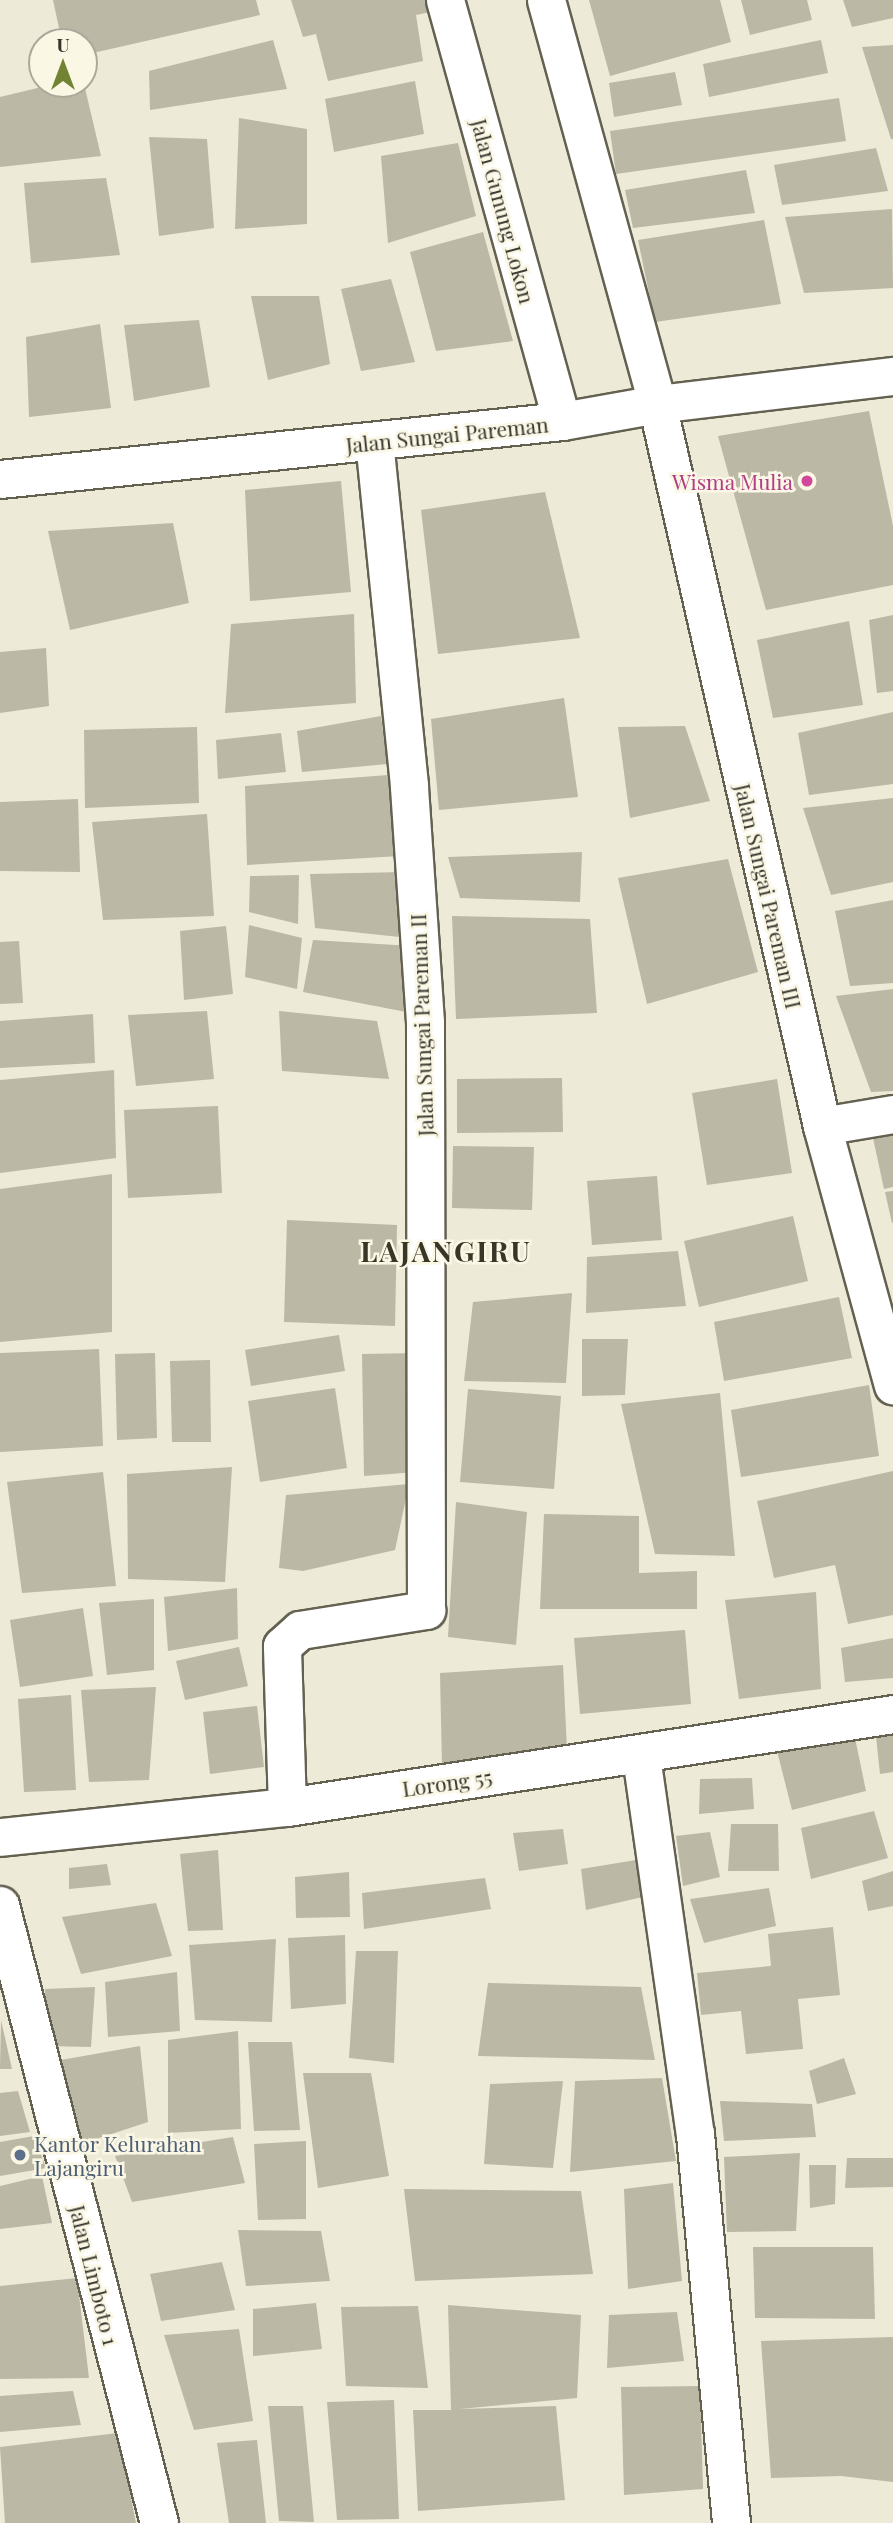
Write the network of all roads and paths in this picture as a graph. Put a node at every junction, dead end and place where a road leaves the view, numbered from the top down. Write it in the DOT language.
graph roads {
  1 [pos="445,0"];
  2 [pos="546,0"];
  3 [pos="893,376"];
  4 [pos="657,404"];
  5 [pos="562,421"];
  6 [pos="374,443"];
  7 [pos="0,479"];
  8 [pos="893,1114"];
  9 [pos="822,1126"];
  10 [pos="893,1385"];
  11 [pos="893,1714"];
  12 [pos="641,1756"];
  13 [pos="287,1807"];
  14 [pos="0,1837"];
  15 [pos="0,1905"];
  16 [pos="159,2523"];
  17 [pos="731,2523"];
  1 -- 5 [label="street, Jalan Gunung Lokon"];
  2 -- 4 [label="street"];
  3 -- 4 [label="street, Jalan Sungai Pareman"];
  4 -- 5 [label="street, Jalan Sungai Pareman"];
  4 -- 9 [label="street, Jalan Sungai Pareman III"];
  5 -- 6 [label="street, Jalan Sungai Pareman"];
  6 -- 7 [label="street, Jalan Sungai Pareman"];
  6 -- 13 [label="street, Jalan Sungai Pareman II"];
  8 -- 9 [label="street"];
  9 -- 10 [label="street, Jalan Sungai Pareman III"];
  11 -- 12 [label="street, Lorong 55"];
  12 -- 13 [label="street, Lorong 55"];
  12 -- 17 [label="street"];
  13 -- 14 [label="street, Lorong 55"];
  15 -- 16 [label="street, Jalan Limboto 1"];
}
